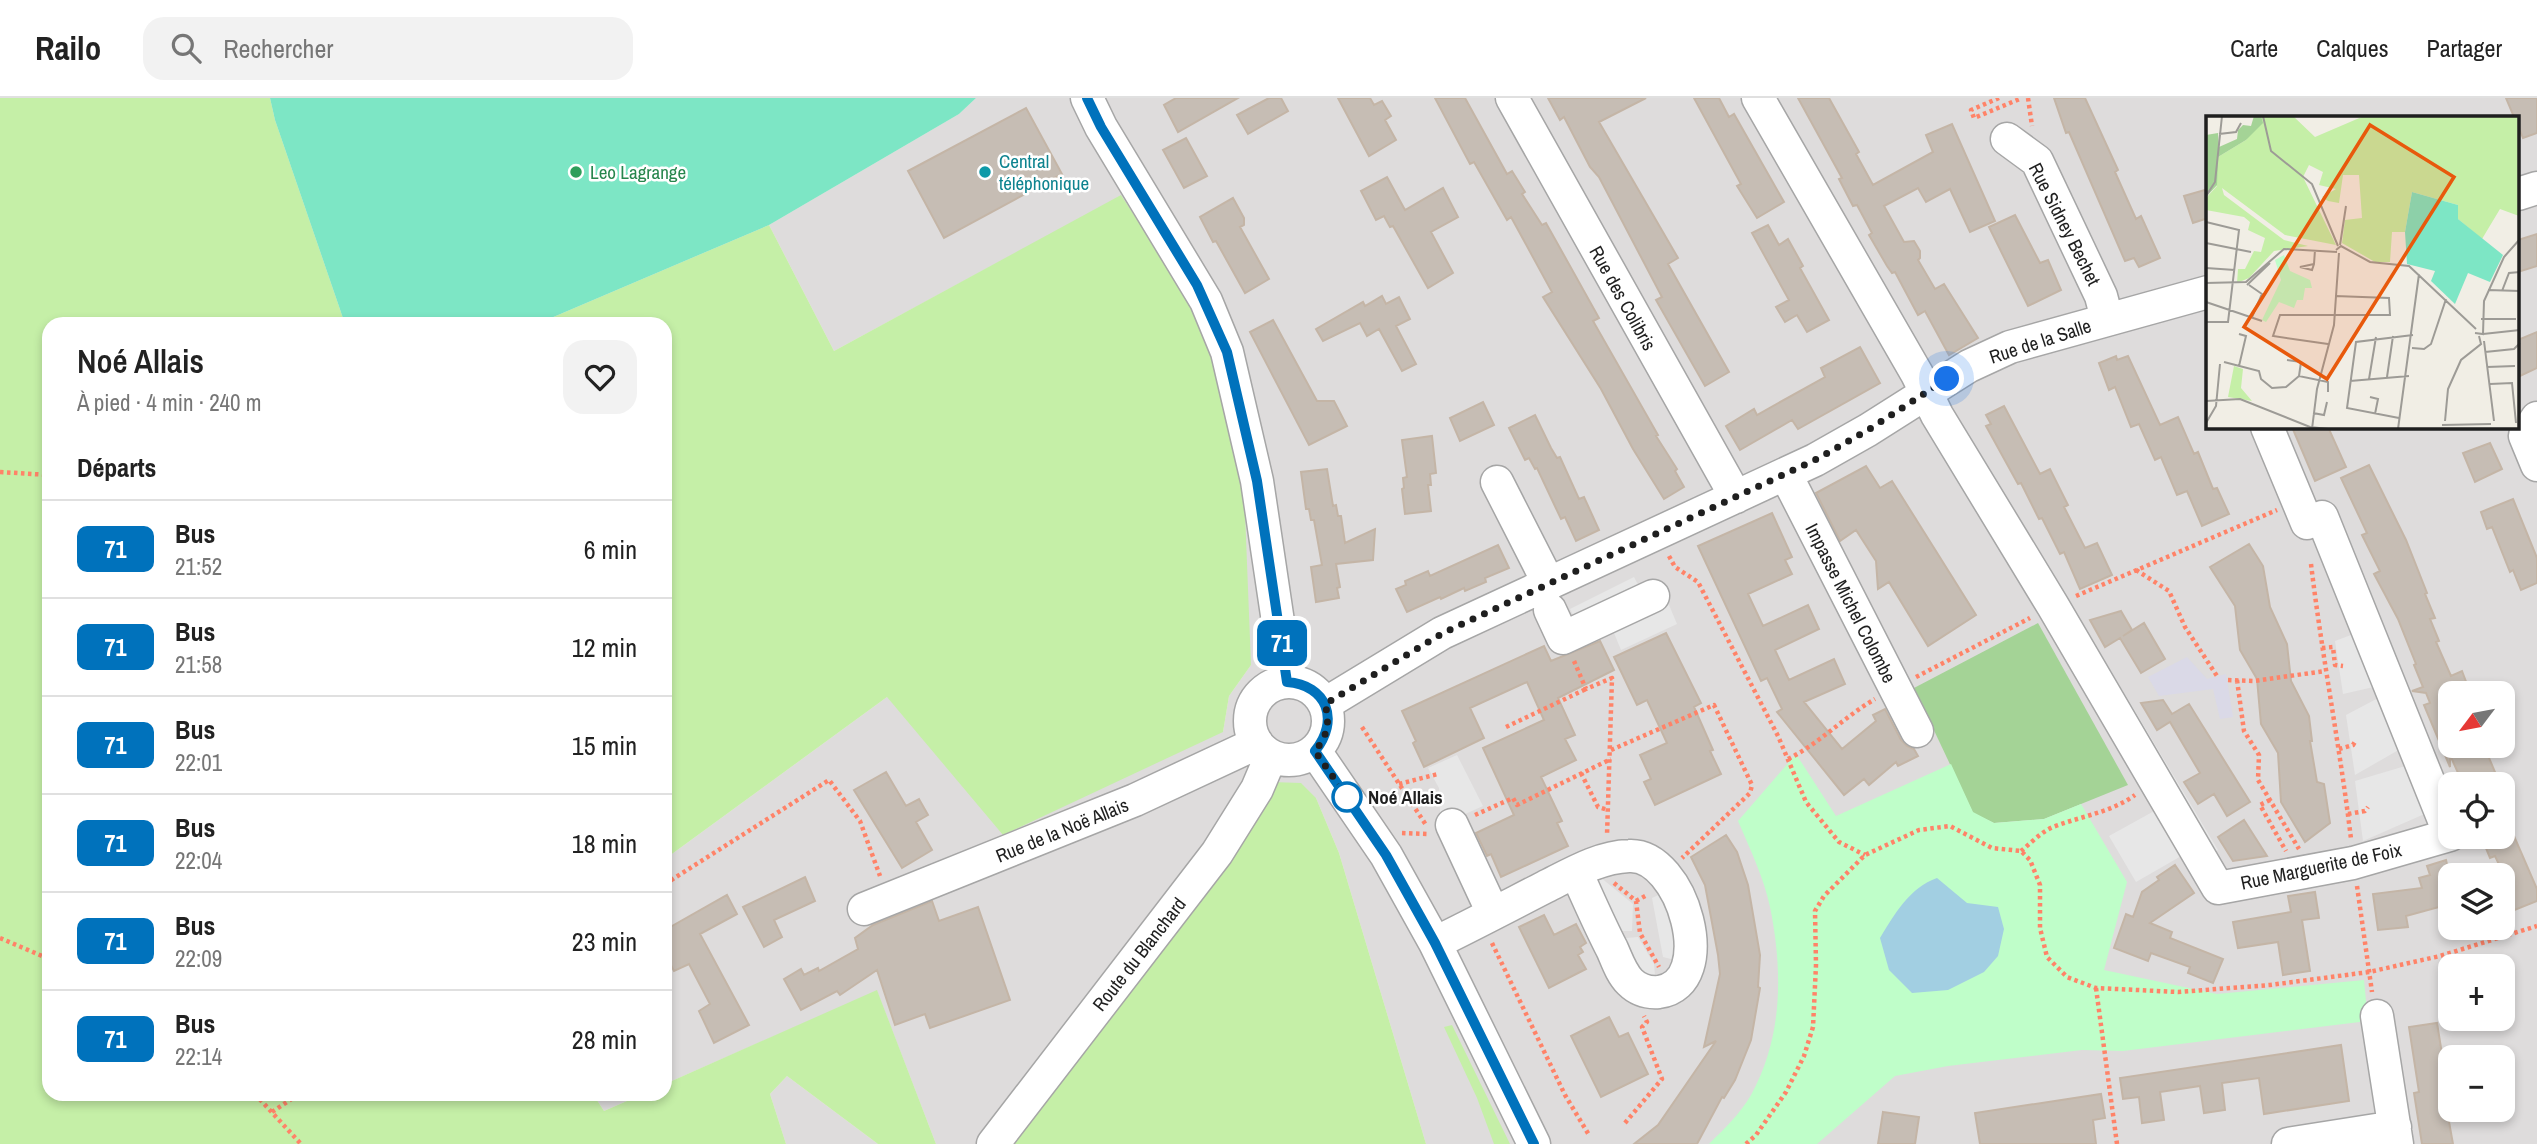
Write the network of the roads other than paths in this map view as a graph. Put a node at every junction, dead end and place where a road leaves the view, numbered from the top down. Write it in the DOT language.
graph roads {
  1 [pos="1087,98"];
  2 [pos="1512,98"];
  3 [pos="1758,98"];
  4 [pos="2007,139"];
  5 [pos="2537,188"];
  6 [pos="2520,193"];
  7 [pos="2206,293"];
  8 [pos="2107,319"];
  9 [pos="1925,392"];
  10 [pos="2537,418"];
  11 [pos="2268,429"];
  12 [pos="2537,466"];
  13 [pos="1786,475"];
  14 [pos="1497,482"];
  15 [pos="1735,497"];
  16 [pos="1653,596"];
  17 [pos="1554,611"];
  18 [pos="1287,682"];
  19 [pos="1325,704"];
  20 [pos="1917,731"];
  21 [pos="1264,749"];
  22 [pos="1315,751"];
  23 [pos="1452,825"];
  24 [pos="1591,866"];
  25 [pos="876,904"];
  26 [pos="1492,927"];
  27 [pos="1435,943"];
  28 [pos="2375,1005"];
  29 [pos="2396,1135"];
  30 [pos="993,1144"];
  31 [pos="1534,1144"];
  32 [pos="2288,1144"];
  1 -- 18 [label="street"];
  2 -- 15 [label="street, Rue des Colibris"];
  3 -- 9 [label="street"];
  4 -- 8 [label="street, Rue Sidney Bechet"];
  5 -- 6 [label="street"];
  7 -- 8 [label="street, Rue de la Salle"];
  8 -- 9 [label="street, Rue de la Salle"];
  9 -- 11 [label="street, Rue Marguerite de Foix"];
  9 -- 13 [label="street, Rue de la Salle"];
  10 -- 12 [label="street"];
  13 -- 15 [label="street, Rue de la Salle"];
  13 -- 20 [label="street, Impasse Michel Colombe"];
  14 -- 17 [label="street"];
  15 -- 17 [label="street, Rue de la Salle"];
  16 -- 17 [label="street"];
  17 -- 19 [label="street, Rue de la Salle"];
  18 -- 19 [label="street"];
  18 -- 21 [label="street"];
  19 -- 22 [label="street"];
  21 -- 22 [label="street"];
  21 -- 25 [label="street, Rue de la Noë Allais"];
  21 -- 30 [label="street, Route du Blanchard"];
  22 -- 27 [label="street"];
  23 -- 26 [label="street"];
  24 -- 24 [label="street"];
  24 -- 26 [label="street"];
  26 -- 27 [label="street"];
  27 -- 31 [label="street"];
  28 -- 29 [label="street"];
  29 -- 32 [label="street"];
}
